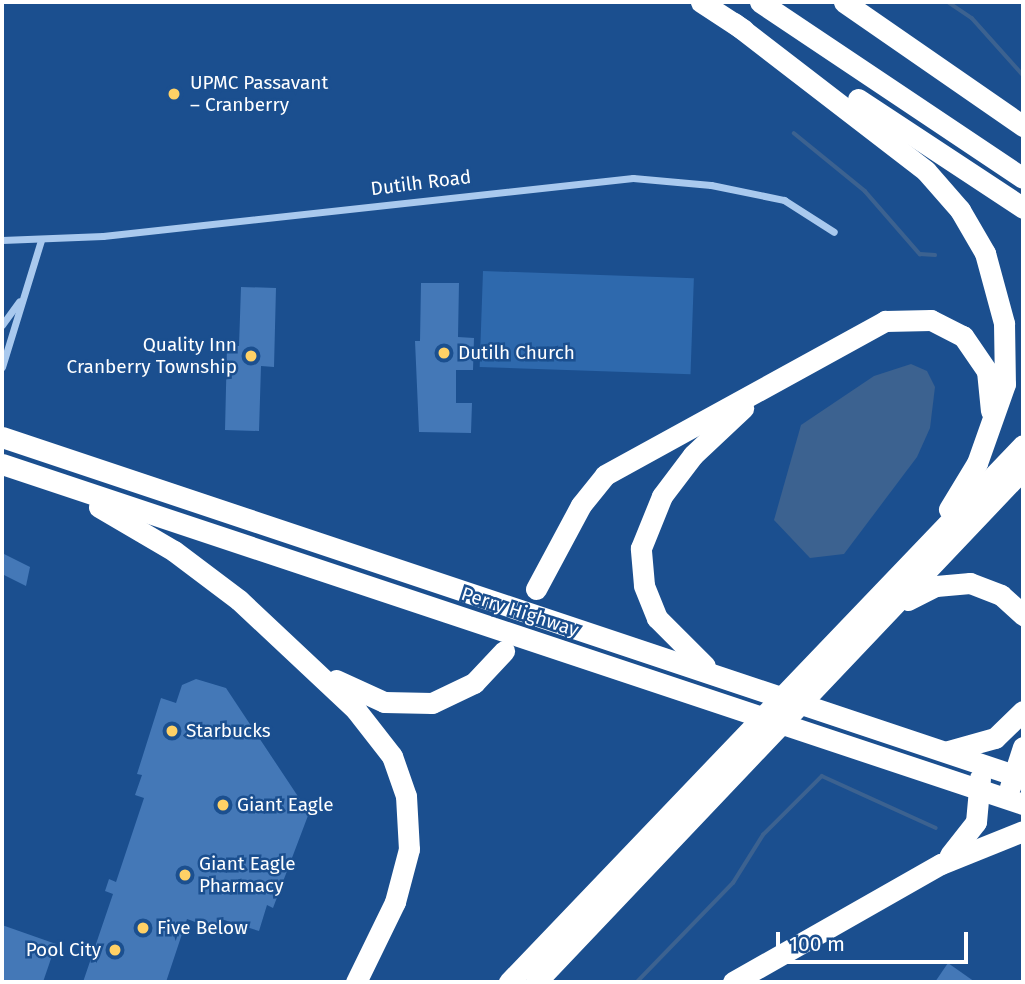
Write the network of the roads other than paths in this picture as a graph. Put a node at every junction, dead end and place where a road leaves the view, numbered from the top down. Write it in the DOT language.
graph roads {
  1 [pos="701,2"];
  2 [pos="760,2"];
  3 [pos="844,2"];
  4 [pos="734,23"];
  5 [pos="1023,125"];
  6 [pos="1023,178"];
  7 [pos="1023,208"];
  8 [pos="834,232"];
  9 [pos="2,240"];
  10 [pos="41,240"];
  11 [pos="20,302"];
  12 [pos="2,326"];
  13 [pos="2,367"];
  14 [pos="798,367"];
  15 [pos="2,437"];
  16 [pos="988,437"];
  17 [pos="1023,445"];
  18 [pos="2,464"];
  19 [pos="1019,475"];
  20 [pos="41,477"];
  21 [pos="906,563"];
  22 [pos="536,589"];
  23 [pos="1023,615"];
  24 [pos="882,621"];
  25 [pos="503,651"];
  26 [pos="303,657"];
  27 [pos="723,678"];
  28 [pos="1023,711"];
  29 [pos="1023,747"];
  30 [pos="945,752"];
  31 [pos="979,763"];
  32 [pos="1019,776"];
  33 [pos="980,790"];
  34 [pos="1014,801"];
  35 [pos="1023,831"];
  36 [pos="941,864"];
  37 [pos="356,982"];
  38 [pos="509,982"];
  39 [pos="536,982"];
  40 [pos="733,982"];
  1 -- 4 [label="highway"];
  2 -- 6 [label="highway"];
  3 -- 5 [label="highway"];
  4 -- 7 [label="highway"];
  4 -- 16 [label="highway"];
  8 -- 10 [label="street, Dutilh Road"];
  9 -- 10 [label="street, Dutilh Road"];
  10 -- 11 [label="street"];
  11 -- 12 [label="street"];
  11 -- 13 [label="street"];
  14 -- 16 [label="highway"];
  14 -- 22 [label="highway"];
  14 -- 27 [label="highway"];
  15 -- 27 [label="highway, Perry Highway"];
  16 -- 21 [label="highway"];
  17 -- 21 [label="highway"];
  18 -- 20 [label="highway, Perry Highway"];
  19 -- 24 [label="highway"];
  20 -- 26 [label="highway"];
  20 -- 33 [label="highway, Perry Highway"];
  21 -- 38 [label="highway"];
  23 -- 24 [label="highway"];
  24 -- 39 [label="highway"];
  25 -- 26 [label="highway"];
  26 -- 37 [label="highway"];
  27 -- 30 [label="highway, Perry Highway"];
  28 -- 30 [label="highway"];
  29 -- 32 [label="highway"];
  30 -- 31 [label="highway, Perry Highway"];
  31 -- 32 [label="highway, Perry Highway"];
  31 -- 33 [label="highway"];
  32 -- 34 [label="highway"];
  33 -- 34 [label="highway, Perry Highway"];
  33 -- 36 [label="highway"];
  35 -- 36 [label="highway"];
  36 -- 40 [label="highway"];
}
